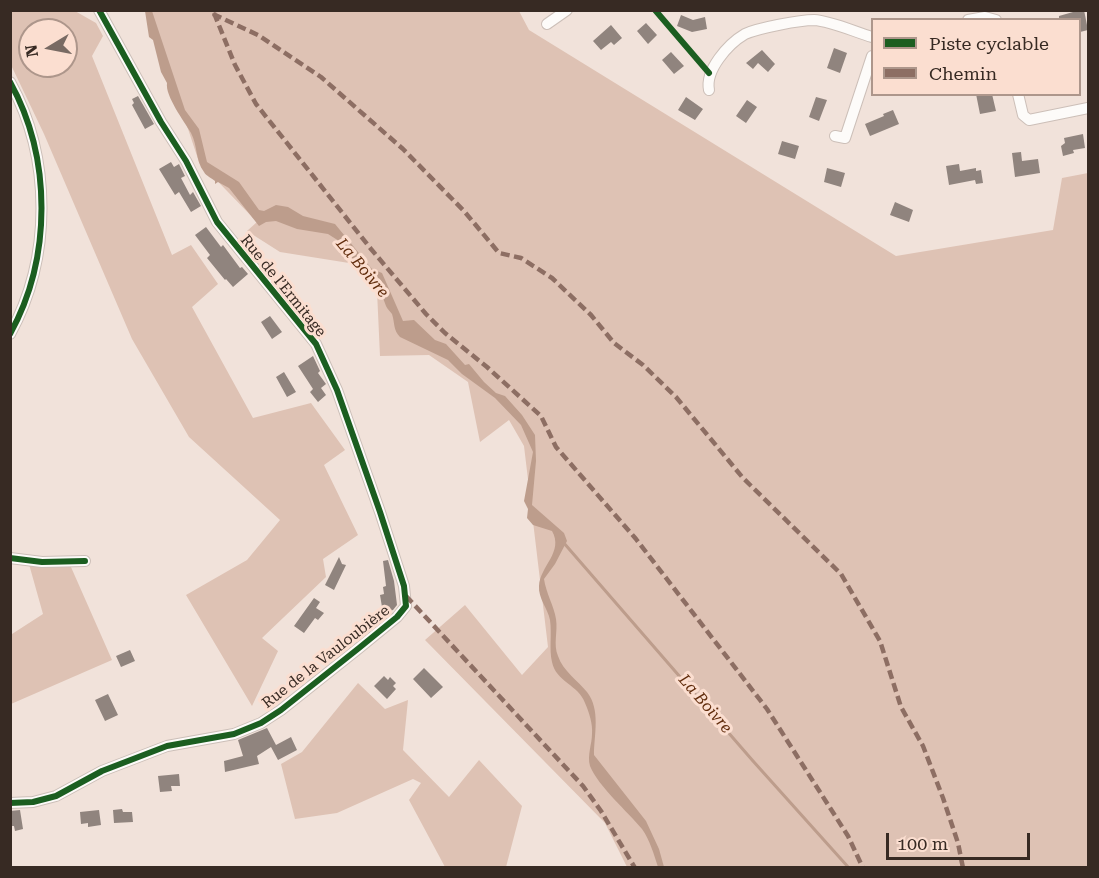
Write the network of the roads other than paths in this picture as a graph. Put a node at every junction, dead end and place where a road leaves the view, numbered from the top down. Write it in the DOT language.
graph roads {
  1 [pos="99,10"];
  2 [pos="567,10"];
  3 [pos="547,24"];
  4 [pos="871,36"];
  5 [pos="871,62"];
  6 [pos="10,81"];
  7 [pos="709,90"];
  8 [pos="1018,96"];
  9 [pos="1089,108"];
  10 [pos="835,136"];
  11 [pos="10,334"];
  12 [pos="10,558"];
  13 [pos="85,561"];
  14 [pos="406,596"];
  15 [pos="10,803"];
  1 -- 14 [label="street, Rue de l’Ermitage"];
  2 -- 3 [label="street"];
  4 -- 7 [label="street"];
  5 -- 10 [label="street"];
  6 -- 11 [label="street"];
  8 -- 9 [label="street"];
  12 -- 13 [label="street"];
  14 -- 15 [label="street, Rue de la Vauloubière"];
}
